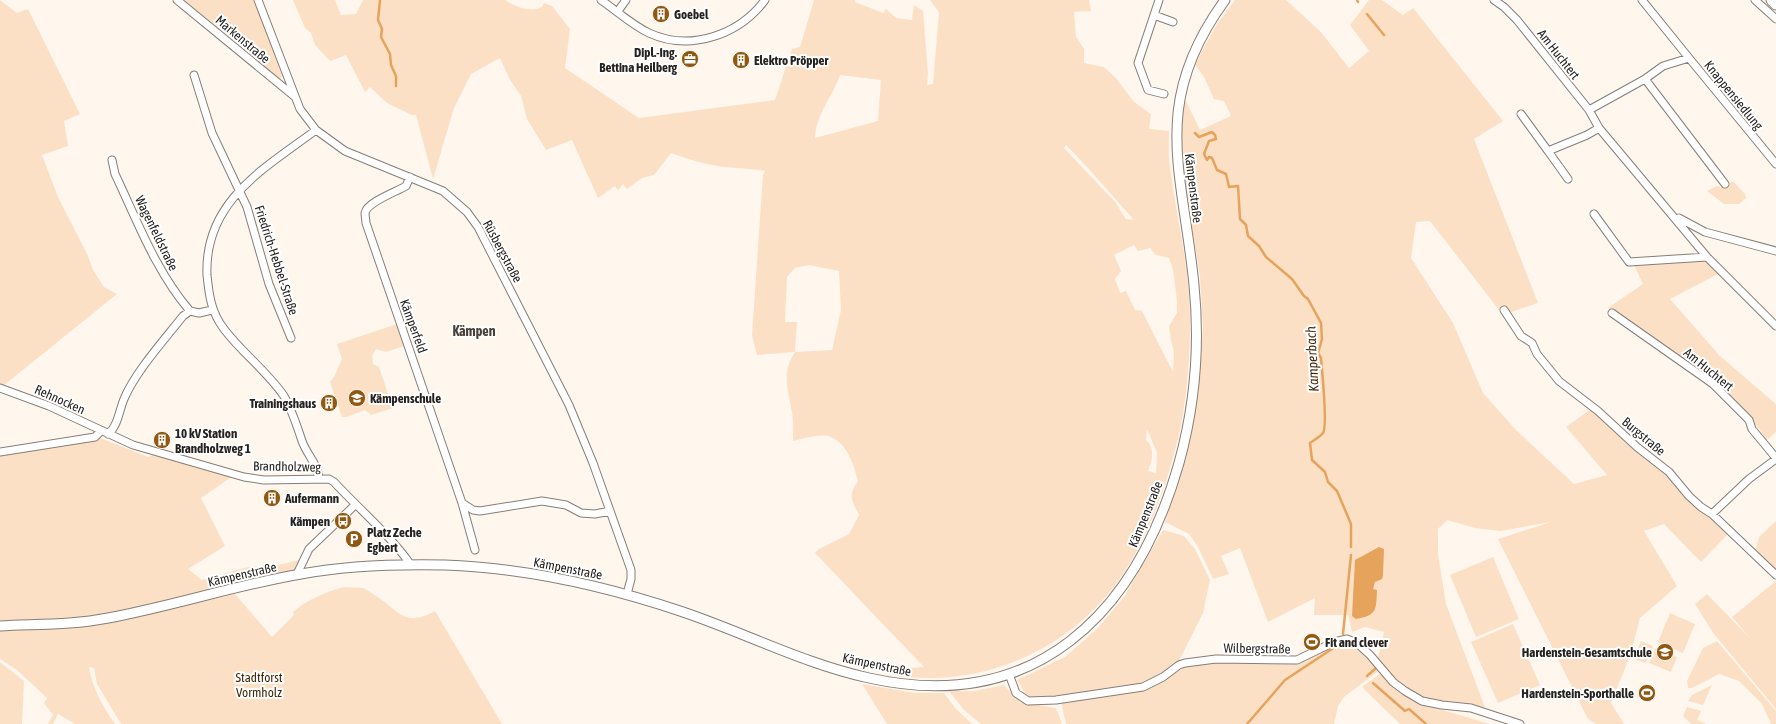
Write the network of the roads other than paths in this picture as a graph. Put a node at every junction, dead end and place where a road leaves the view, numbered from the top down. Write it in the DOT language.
graph roads {
  1 [pos="177,0"];
  2 [pos="258,0"];
  3 [pos="601,0"];
  4 [pos="626,0"];
  5 [pos="765,0"];
  6 [pos="1160,0"];
  7 [pos="1225,0"];
  8 [pos="1494,0"];
  9 [pos="1642,0"];
  10 [pos="1755,0"];
  11 [pos="1772,0"];
  12 [pos="1776,4"];
  13 [pos="618,11"];
  14 [pos="1154,15"];
  15 [pos="1776,19"];
  16 [pos="1173,22"];
  17 [pos="1689,58"];
  18 [pos="194,75"];
  19 [pos="1645,79"];
  20 [pos="1164,94"];
  21 [pos="294,96"];
  22 [pos="1589,110"];
  23 [pos="1521,114"];
  24 [pos="1599,128"];
  25 [pos="316,130"];
  26 [pos="1548,151"];
  27 [pos="112,160"];
  28 [pos="1776,164"];
  29 [pos="410,177"];
  30 [pos="1568,179"];
  31 [pos="1725,184"];
  32 [pos="239,190"];
  33 [pos="1594,214"];
  34 [pos="1673,214"];
  35 [pos="1776,250"];
  36 [pos="1707,257"];
  37 [pos="212,310"];
  38 [pos="1504,310"];
  39 [pos="190,311"];
  40 [pos="1612,312"];
  41 [pos="1776,326"];
  42 [pos="291,338"];
  43 [pos="0,388"];
  44 [pos="101,431"];
  45 [pos="108,434"];
  46 [pos="0,452"];
  47 [pos="1776,459"];
  48 [pos="319,479"];
  49 [pos="462,503"];
  50 [pos="355,504"];
  51 [pos="610,511"];
  52 [pos="1712,514"];
  53 [pos="475,550"];
  54 [pos="411,565"];
  55 [pos="297,574"];
  56 [pos="1776,575"];
  57 [pos="627,594"];
  58 [pos="0,626"];
  59 [pos="1009,674"];
  60 [pos="1520,724"];
  1 -- 21 [label="street, Markenstraße"];
  2 -- 21 [label="street, Rüsbergstraße"];
  3 -- 13 [label="street"];
  4 -- 13 [label="street"];
  5 -- 13 [label="street"];
  6 -- 14 [label="street"];
  7 -- 59 [label="street, Kämpenstraße"];
  8 -- 22 [label="street, Am Huchtert"];
  9 -- 17 [label="street, Knappensiedlung"];
  10 -- 15 [label="street"];
  11 -- 12 [label="main road"];
  14 -- 16 [label="street"];
  14 -- 20 [label="street"];
  17 -- 19 [label="street, Knappensiedlung"];
  17 -- 28 [label="street, Knappensiedlung"];
  18 -- 32 [label="street, Friedrich-Hebbel-Straße"];
  19 -- 22 [label="street, Knappensiedlung"];
  19 -- 31 [label="street"];
  21 -- 25 [label="street, Rüsbergstraße"];
  22 -- 24 [label="street, Am Huchtert"];
  23 -- 26 [label="street"];
  24 -- 26 [label="street"];
  24 -- 34 [label="street, Am Huchtert"];
  25 -- 29 [label="street, Rüsbergstraße"];
  25 -- 32 [label="street"];
  26 -- 30 [label="street"];
  27 -- 39 [label="street, Wagenfeldstraße"];
  29 -- 49 [label="street, Kämperfeld"];
  29 -- 51 [label="street, Rüsbergstraße"];
  32 -- 37 [label="street"];
  32 -- 42 [label="street, Friedrich-Hebbel-Straße"];
  33 -- 36 [label="street"];
  34 -- 35 [label="street, Am Huchtert"];
  34 -- 36 [label="street, Am Huchtert"];
  36 -- 41 [label="street, Am Huchtert"];
  37 -- 39 [label="street"];
  37 -- 48 [label="street"];
  38 -- 52 [label="street, Burgstraße"];
  39 -- 45 [label="street"];
  40 -- 47 [label="street, Am Huchtert"];
  43 -- 44 [label="street, Rehnocken"];
  44 -- 45 [label="street, Rehnocken"];
  44 -- 46 [label="street"];
  45 -- 48 [label="street, Brandholzweg"];
  47 -- 52 [label="street, Am Huchtert"];
  48 -- 50 [label="street, Brandholzweg"];
  49 -- 51 [label="street"];
  49 -- 53 [label="street, Kämperfeld"];
  50 -- 54 [label="street, Brandholzweg"];
  50 -- 55 [label="street"];
  51 -- 57 [label="street, Rüsbergstraße"];
  52 -- 56 [label="street, Burgstraße"];
  54 -- 55 [label="street, Kämpenstraße"];
  54 -- 57 [label="street, Kämpenstraße"];
  55 -- 58 [label="street, Kämpenstraße"];
  57 -- 59 [label="street, Kämpenstraße"];
  59 -- 60 [label="street, Wilbergstraße"];
}
